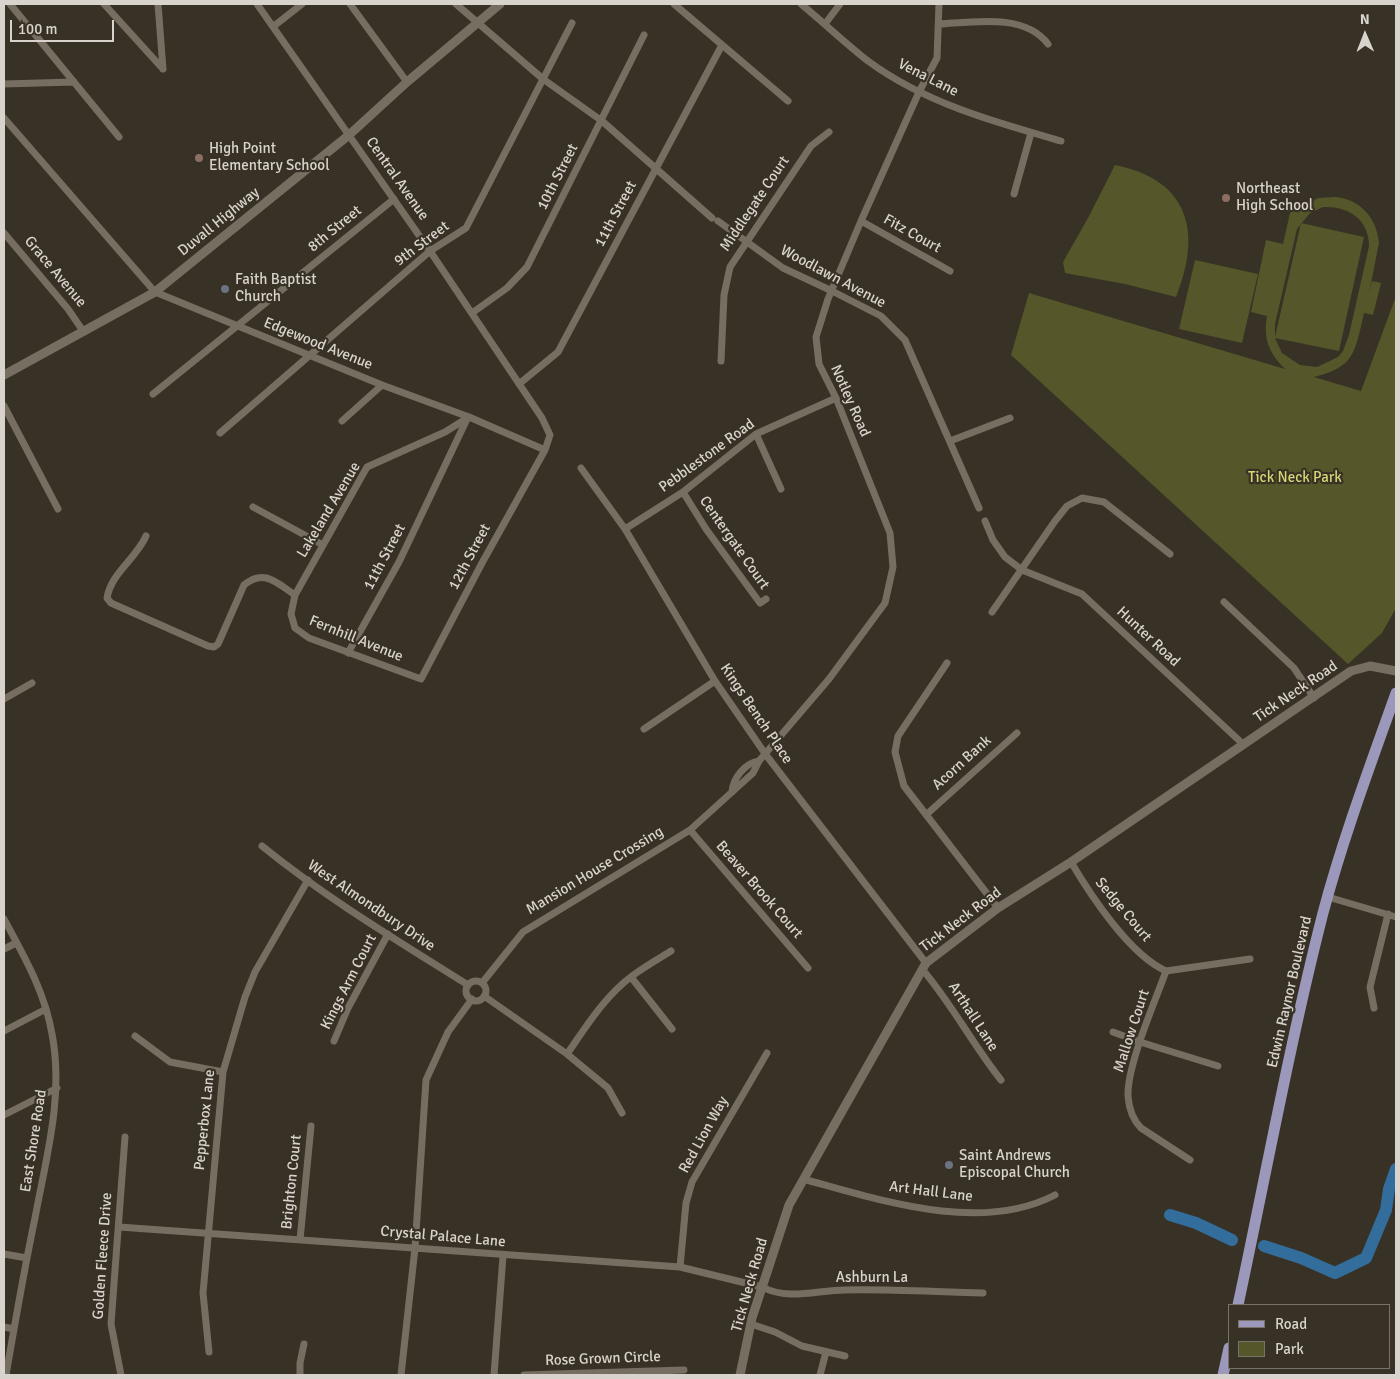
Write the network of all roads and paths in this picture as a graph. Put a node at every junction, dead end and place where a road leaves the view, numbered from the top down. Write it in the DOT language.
graph roads {
  1 [pos="10,4"];
  2 [pos="104,4"];
  3 [pos="158,4"];
  4 [pos="257,4"];
  5 [pos="302,4"];
  6 [pos="350,4"];
  7 [pos="456,4"];
  8 [pos="500,4"];
  9 [pos="674,4"];
  10 [pos="801,4"];
  11 [pos="840,4"];
  12 [pos="939,4"];
  13 [pos="478,23"];
  14 [pos="572,23"];
  15 [pos="825,24"];
  16 [pos="940,24"];
  17 [pos="274,26"];
  18 [pos="644,35"];
  19 [pos="1048,44"];
  20 [pos="722,45"];
  21 [pos="543,78"];
  22 [pos="74,82"];
  23 [pos="407,82"];
  24 [pos="4,84"];
  25 [pos="919,92"];
  26 [pos="788,101"];
  27 [pos="4,118"];
  28 [pos="602,121"];
  29 [pos="829,132"];
  30 [pos="1031,132"];
  31 [pos="349,135"];
  32 [pos="119,137"];
  33 [pos="1061,141"];
  34 [pos="656,170"];
  35 [pos="1014,194"];
  36 [pos="394,199"];
  37 [pos="861,221"];
  38 [pos="4,233"];
  39 [pos="746,243"];
  40 [pos="430,251"];
  41 [pos="950,270"];
  42 [pos="832,290"];
  43 [pos="155,292"];
  44 [pos="472,313"];
  45 [pos="239,326"];
  46 [pos="83,331"];
  47 [pos="311,356"];
  48 [pos="721,361"];
  49 [pos="4,375"];
  50 [pos="519,384"];
  51 [pos="382,385"];
  52 [pos="153,394"];
  53 [pos="836,398"];
  54 [pos="4,406"];
  55 [pos="468,417"];
  56 [pos="1010,418"];
  57 [pos="342,421"];
  58 [pos="220,433"];
  59 [pos="756,434"];
  60 [pos="950,441"];
  61 [pos="545,450"];
  62 [pos="582,468"];
  63 [pos="782,489"];
  64 [pos="683,492"];
  65 [pos="253,507"];
  66 [pos="979,508"];
  67 [pos="58,509"];
  68 [pos="985,521"];
  69 [pos="625,530"];
  70 [pos="146,536"];
  71 [pos="323,545"];
  72 [pos="1170,554"];
  73 [pos="1022,570"];
  74 [pos="295,595"];
  75 [pos="766,598"];
  76 [pos="1224,602"];
  77 [pos="992,612"];
  78 [pos="291,614"];
  79 [pos="348,653"];
  80 [pos="948,663"];
  81 [pos="1396,672"];
  82 [pos="421,678"];
  83 [pos="715,681"];
  84 [pos="32,683"];
  85 [pos="1396,693"];
  86 [pos="1314,698"];
  87 [pos="4,699"];
  88 [pos="644,730"];
  89 [pos="1016,732"];
  90 [pos="1244,744"];
  91 [pos="766,755"];
  92 [pos="926,814"];
  93 [pos="690,830"];
  94 [pos="262,846"];
  95 [pos="1070,862"];
  96 [pos="308,880"];
  97 [pos="1328,897"];
  98 [pos="998,908"];
  99 [pos="1388,914"];
  100 [pos="1396,916"];
  101 [pos="4,919"];
  102 [pos="388,934"];
  103 [pos="16,943"];
  104 [pos="4,949"];
  105 [pos="671,951"];
  106 [pos="1250,959"];
  107 [pos="924,966"];
  108 [pos="808,968"];
  109 [pos="1166,971"];
  110 [pos="631,976"];
  111 [pos="482,983"];
  112 [pos="468,985"];
  113 [pos="484,996"];
  114 [pos="472,999"];
  115 [pos="1374,1008"];
  116 [pos="46,1009"];
  117 [pos="672,1029"];
  118 [pos="4,1031"];
  119 [pos="1114,1032"];
  120 [pos="135,1036"];
  121 [pos="334,1042"];
  122 [pos="1140,1042"];
  123 [pos="767,1053"];
  124 [pos="567,1054"];
  125 [pos="1218,1066"];
  126 [pos="223,1072"];
  127 [pos="1001,1080"];
  128 [pos="56,1088"];
  129 [pos="622,1113"];
  130 [pos="4,1115"];
  131 [pos="311,1126"];
  132 [pos="124,1137"];
  133 [pos="1190,1160"];
  134 [pos="803,1180"];
  135 [pos="1055,1195"];
  136 [pos="119,1227"];
  137 [pos="207,1233"];
  138 [pos="300,1240"];
  139 [pos="415,1248"];
  140 [pos="4,1254"];
  141 [pos="503,1256"];
  142 [pos="27,1258"];
  143 [pos="680,1267"];
  144 [pos="762,1287"];
  145 [pos="983,1293"];
  146 [pos="1238,1304"];
  147 [pos="751,1324"];
  148 [pos="4,1327"];
  149 [pos="14,1329"];
  150 [pos="304,1344"];
  151 [pos="209,1352"];
  152 [pos="826,1352"];
  153 [pos="1228,1352"];
  154 [pos="845,1356"];
  155 [pos="684,1370"];
  156 [pos="6,1375"];
  157 [pos="121,1375"];
  158 [pos="300,1375"];
  159 [pos="401,1375"];
  160 [pos="494,1375"];
  161 [pos="524,1375"];
  162 [pos="740,1375"];
  163 [pos="820,1375"];
  164 [pos="1223,1375"];
  1 -- 22 [label="street"];
  2 -- 3 [label="street"];
  4 -- 17 [label="street, Central Avenue"];
  5 -- 17 [label="street"];
  6 -- 23 [label="street"];
  7 -- 13 [label="street, Woodlawn Avenue"];
  8 -- 13 [label="street, Duvall Highway"];
  9 -- 20 [label="street"];
  10 -- 15 [label="street, Vena Lane"];
  11 -- 15 [label="street"];
  12 -- 16 [label="street, Notley Road"];
  13 -- 21 [label="street, Woodlawn Avenue"];
  13 -- 23 [label="street, Duvall Highway"];
  14 -- 21 [label="street, 9th Street"];
  15 -- 25 [label="street, Vena Lane"];
  16 -- 19 [label="street"];
  16 -- 25 [label="street, Notley Road"];
  17 -- 31 [label="street, Central Avenue"];
  18 -- 28 [label="street, 10th Street"];
  20 -- 26 [label="street"];
  20 -- 34 [label="street, 11th Street"];
  21 -- 28 [label="street, Woodlawn Avenue"];
  21 -- 40 [label="street, 9th Street"];
  22 -- 24 [label="street"];
  22 -- 32 [label="street"];
  23 -- 31 [label="street, Duvall Highway"];
  25 -- 30 [label="street, Vena Lane"];
  25 -- 37 [label="street, Notley Road"];
  27 -- 43 [label="street, Edgewood Avenue"];
  28 -- 34 [label="street, Woodlawn Avenue"];
  28 -- 44 [label="street, 10th Street"];
  29 -- 39 [label="street, Middlegate Court"];
  30 -- 33 [label="street, Vena Lane"];
  30 -- 35 [label="street"];
  31 -- 36 [label="street, Central Avenue"];
  31 -- 43 [label="street, Duvall Highway"];
  34 -- 39 [label="street, Woodlawn Avenue"];
  34 -- 50 [label="street, 11th Street"];
  36 -- 40 [label="street, Central Avenue"];
  36 -- 45 [label="street, 8th Street"];
  37 -- 41 [label="street, Fitz Court"];
  37 -- 42 [label="street, Notley Road"];
  38 -- 46 [label="street, Grace Avenue"];
  39 -- 42 [label="street, Woodlawn Avenue"];
  39 -- 48 [label="street, Middlegate Court"];
  40 -- 44 [label="street, Central Avenue"];
  40 -- 47 [label="street, 9th Street"];
  42 -- 53 [label="street, Notley Road"];
  42 -- 60 [label="street, Woodlawn Avenue"];
  43 -- 45 [label="street, Edgewood Avenue"];
  43 -- 46 [label="street, Duvall Highway"];
  44 -- 50 [label="street, Central Avenue"];
  45 -- 47 [label="street, Edgewood Avenue"];
  45 -- 52 [label="street, 8th Street"];
  46 -- 49 [label="street, Duvall Highway"];
  47 -- 51 [label="street, Edgewood Avenue"];
  47 -- 58 [label="street, 9th Street"];
  50 -- 61 [label="street, Central Avenue"];
  51 -- 55 [label="street, Edgewood Avenue"];
  51 -- 57 [label="street"];
  53 -- 59 [label="street, Pebblestone Road"];
  53 -- 91 [label="street, Notley Road"];
  54 -- 67 [label="street"];
  55 -- 61 [label="street, Edgewood Avenue"];
  55 -- 71 [label="street, Lakeland Avenue"];
  55 -- 79 [label="street, 11th Street"];
  56 -- 60 [label="street"];
  59 -- 63 [label="street"];
  59 -- 64 [label="street, Pebblestone Road"];
  60 -- 66 [label="street, Woodlawn Avenue"];
  61 -- 82 [label="street, 12th Street"];
  62 -- 69 [label="street, Kings Bench Place"];
  64 -- 69 [label="street, Pebblestone Road"];
  64 -- 75 [label="street, Centergate Court"];
  65 -- 71 [label="street"];
  68 -- 73 [label="street"];
  69 -- 83 [label="street, Kings Bench Place"];
  70 -- 74 [label="street"];
  71 -- 74 [label="street, Lakeland Avenue"];
  72 -- 73 [label="street"];
  73 -- 77 [label="street"];
  73 -- 90 [label="street, Hunter Road"];
  74 -- 78 [label="street, Lakeland Avenue"];
  76 -- 86 [label="street"];
  78 -- 79 [label="street, Fernhill Avenue"];
  79 -- 82 [label="street, Fernhill Avenue"];
  80 -- 92 [label="street"];
  81 -- 86 [label="street, Tick Neck Road"];
  83 -- 88 [label="street"];
  83 -- 91 [label="street, Kings Bench Place"];
  84 -- 87 [label="street"];
  85 -- 97 [label="main road, Edwin Raynor Boulevard"];
  86 -- 90 [label="street, Tick Neck Road"];
  89 -- 92 [label="street, Acorn Bank"];
  90 -- 95 [label="street, Tick Neck Road"];
  91 -- 93 [label="street, Mansion House Crossing"];
  91 -- 107 [label="street, Kings Bench Place"];
  92 -- 98 [label="street"];
  93 -- 108 [label="street, Beaver Brook Court"];
  93 -- 111 [label="street, Mansion House Crossing"];
  94 -- 96 [label="street, West Almondbury Drive"];
  95 -- 98 [label="street, Tick Neck Road"];
  95 -- 109 [label="street, Sedge Court"];
  96 -- 102 [label="street, West Almondbury Drive"];
  96 -- 126 [label="street, Pepperbox Lane"];
  97 -- 99 [label="street"];
  97 -- 146 [label="main road, Edwin Raynor Boulevard"];
  98 -- 107 [label="street, Tick Neck Road"];
  99 -- 100 [label="street"];
  99 -- 115 [label="street"];
  101 -- 103 [label="street, East Shore Road"];
  102 -- 112 [label="street, West Almondbury Drive"];
  102 -- 121 [label="street, Kings Arm Court"];
  103 -- 104 [label="street"];
  103 -- 116 [label="street, East Shore Road"];
  105 -- 110 [label="street"];
  106 -- 109 [label="street"];
  107 -- 127 [label="street, Arthall Lane"];
  107 -- 134 [label="street, Tick Neck Road"];
  109 -- 122 [label="street, Mallow Court"];
  110 -- 117 [label="street"];
  110 -- 124 [label="street"];
  111 -- 112 [label="street"];
  111 -- 113 [label="street"];
  112 -- 114 [label="street"];
  113 -- 114 [label="street"];
  113 -- 124 [label="street"];
  114 -- 139 [label="street"];
  116 -- 118 [label="street"];
  116 -- 128 [label="street, East Shore Road"];
  119 -- 122 [label="street"];
  120 -- 126 [label="street"];
  122 -- 125 [label="street"];
  122 -- 133 [label="street, Mallow Court"];
  123 -- 143 [label="street, Red Lion Way"];
  124 -- 129 [label="street"];
  126 -- 137 [label="street, Pepperbox Lane"];
  128 -- 130 [label="street"];
  128 -- 142 [label="street, East Shore Road"];
  131 -- 138 [label="street, Brighton Court"];
  132 -- 136 [label="street, Golden Fleece Drive"];
  134 -- 135 [label="street, Art Hall Lane"];
  134 -- 144 [label="street, Tick Neck Road"];
  136 -- 137 [label="street, Crystal Palace Lane"];
  136 -- 157 [label="street, Golden Fleece Drive"];
  137 -- 138 [label="street, Crystal Palace Lane"];
  137 -- 151 [label="street, Pepperbox Lane"];
  138 -- 139 [label="street, Crystal Palace Lane"];
  139 -- 141 [label="street, Crystal Palace Lane"];
  139 -- 159 [label="street"];
  140 -- 142 [label="street"];
  141 -- 143 [label="street, Crystal Palace Lane"];
  141 -- 160 [label="street"];
  142 -- 149 [label="street, East Shore Road"];
  143 -- 144 [label="street, Crystal Palace Lane"];
  144 -- 145 [label="street, Ashburn La"];
  144 -- 147 [label="street, Tick Neck Road"];
  147 -- 152 [label="street"];
  147 -- 162 [label="street, Tick Neck Road"];
  148 -- 149 [label="street"];
  149 -- 156 [label="street, East Shore Road"];
  150 -- 158 [label="street"];
  152 -- 154 [label="street"];
  152 -- 163 [label="street"];
  153 -- 164 [label="main road"];
  155 -- 161 [label="street, Rose Grown Circle"];
}
